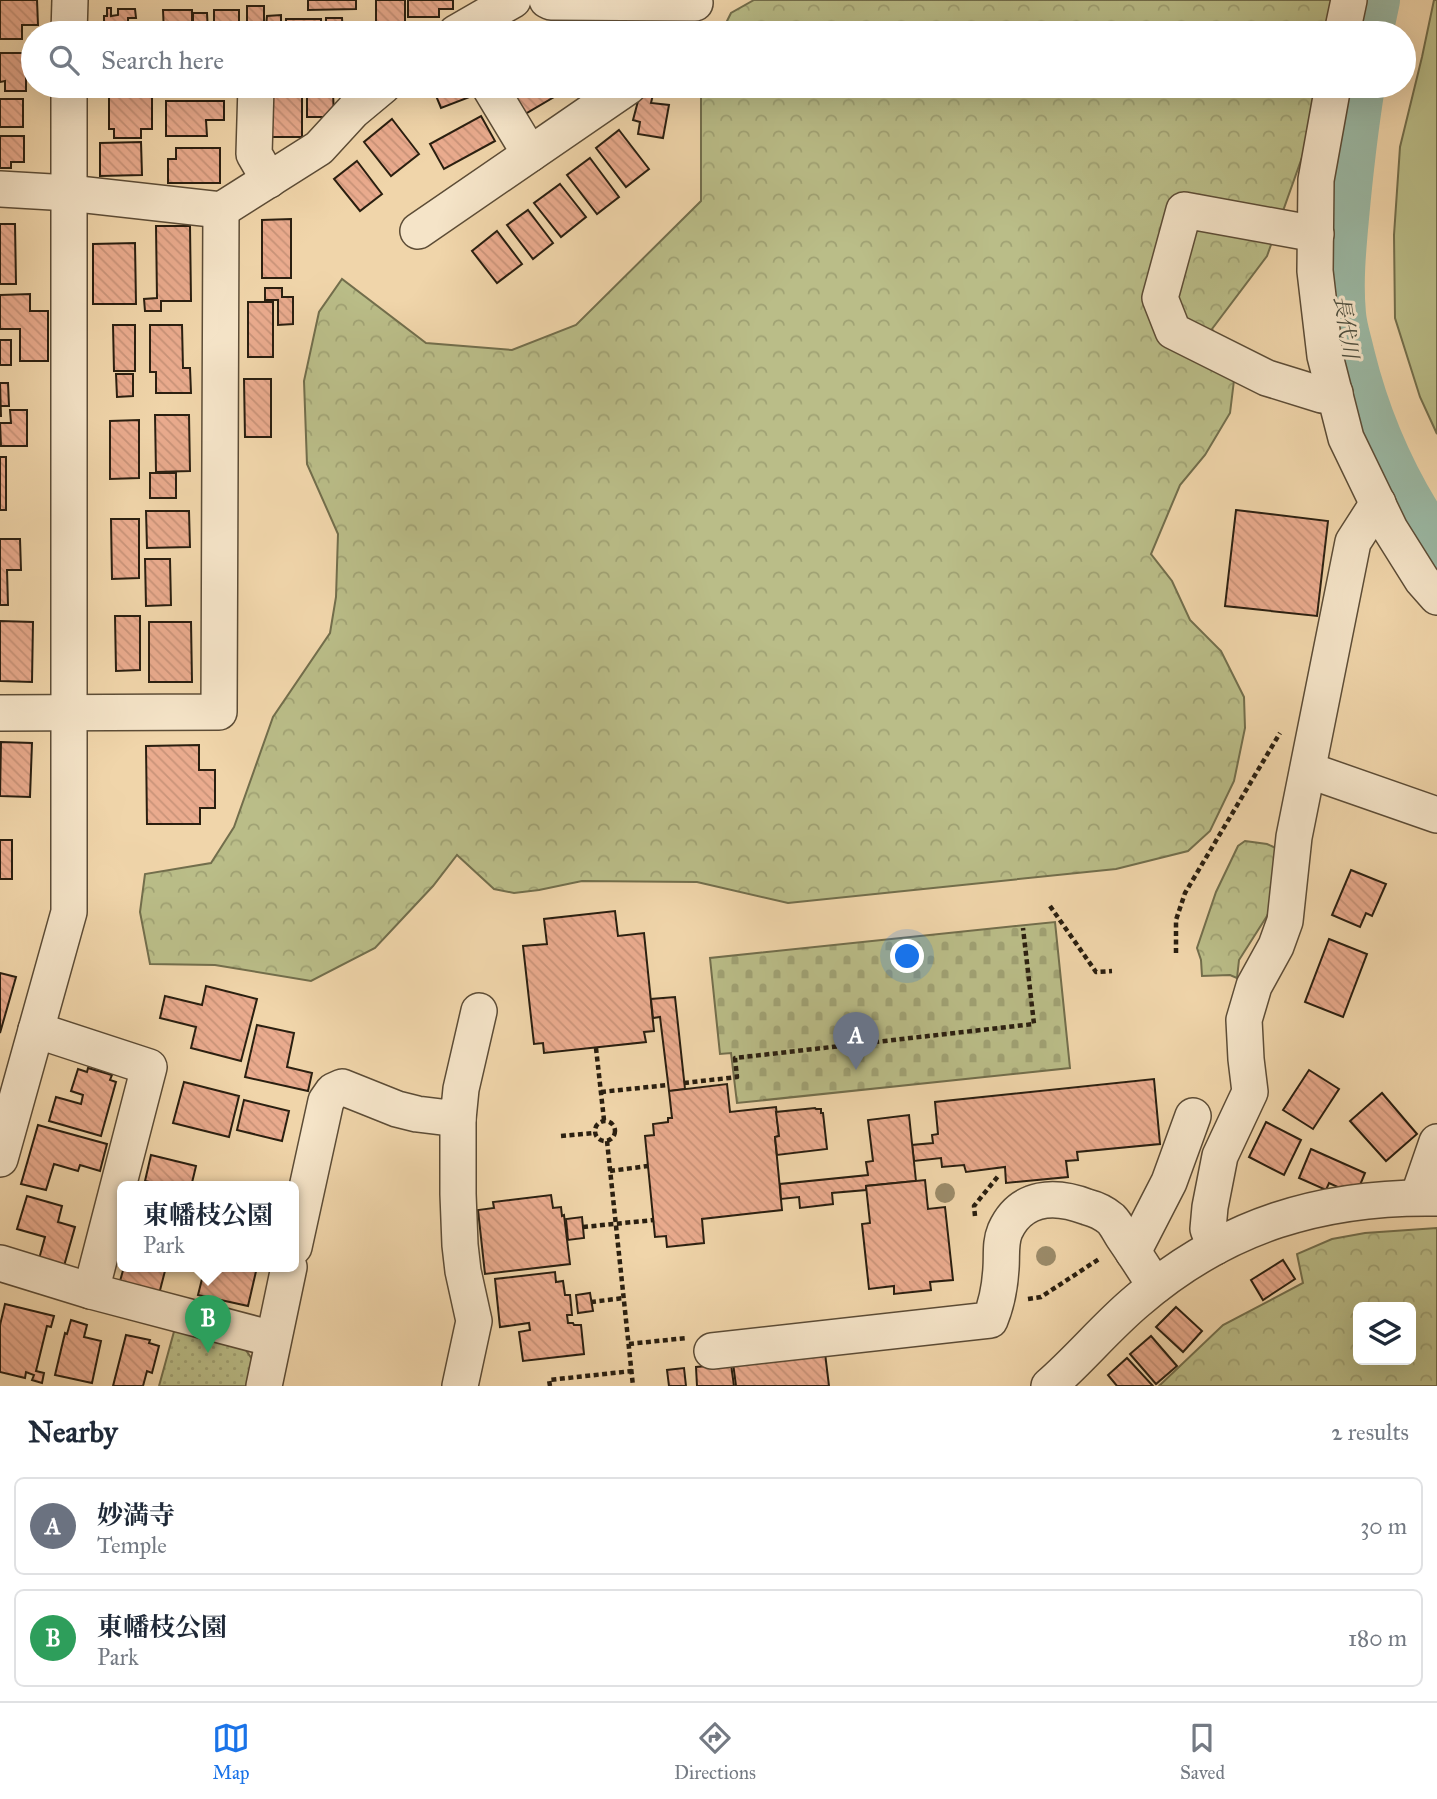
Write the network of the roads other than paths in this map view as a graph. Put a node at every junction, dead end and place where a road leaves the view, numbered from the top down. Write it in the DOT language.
graph roads {
  1 [pos="70,0"];
  2 [pos="513,0"];
  3 [pos="547,0"];
  4 [pos="1349,0"];
  5 [pos="695,3"];
  6 [pos="644,18"];
  7 [pos="69,21"];
  8 [pos="478,21"];
  9 [pos="1345,21"];
  10 [pos="69,98"];
  11 [pos="256,98"];
  12 [pos="369,98"];
  13 [pos="496,98"];
  14 [pos="612,98"];
  15 [pos="1331,98"];
  16 [pos="530,154"];
  17 [pos="269,180"];
  18 [pos="0,189"];
  19 [pos="69,193"];
  20 [pos="221,211"];
  21 [pos="418,231"];
  22 [pos="1316,233"];
  23 [pos="1335,393"];
  24 [pos="1378,503"];
  25 [pos="1437,597"];
  26 [pos="0,713"];
  27 [pos="69,713"];
  28 [pos="1308,769"];
  29 [pos="1437,816"];
  30 [pos="479,1011"];
  31 [pos="36,1030"];
  32 [pos="1193,1116"];
  33 [pos="458,1119"];
  34 [pos="1437,1142"];
  35 [pos="0,1159"];
  36 [pos="119,1181"];
  37 [pos="117,1191"];
  38 [pos="1427,1197"];
  39 [pos="299,1224"];
  40 [pos="1129,1247"];
  41 [pos="1215,1247"];
  42 [pos="0,1263"];
  43 [pos="288,1272"];
  44 [pos="1155,1286"];
  45 [pos="91,1291"];
  46 [pos="273,1339"];
  47 [pos="712,1351"];
  48 [pos="264,1386"];
  49 [pos="460,1386"];
  50 [pos="1049,1386"];
  1 -- 7 [label="street"];
  2 -- 8 [label="street"];
  3 -- 6 [label="street"];
  4 -- 9 [label="street"];
  5 -- 6 [label="street"];
  10 -- 19 [label="street"];
  11 -- 17 [label="street"];
  12 -- 17 [label="street"];
  13 -- 16 [label="street"];
  14 -- 16 [label="street"];
  15 -- 22 [label="street"];
  16 -- 21 [label="street"];
  17 -- 20 [label="street"];
  18 -- 19 [label="street"];
  19 -- 20 [label="street"];
  19 -- 27 [label="street"];
  20 -- 27 [label="street"];
  22 -- 23 [label="street"];
  22 -- 23 [label="street"];
  23 -- 24 [label="street"];
  24 -- 25 [label="street"];
  24 -- 28 [label="street"];
  26 -- 27 [label="street"];
  27 -- 31 [label="street"];
  28 -- 29 [label="street"];
  28 -- 41 [label="street"];
  30 -- 33 [label="street"];
  31 -- 35 [label="street"];
  31 -- 36 [label="street"];
  32 -- 40 [label="street"];
  33 -- 39 [label="street"];
  33 -- 49 [label="street"];
  34 -- 38 [label="street"];
  37 -- 45 [label="street"];
  38 -- 41 [label="street"];
  40 -- 44 [label="street"];
  40 -- 47 [label="street"];
  41 -- 44 [label="street"];
  42 -- 45 [label="street"];
  43 -- 46 [label="street"];
  44 -- 50 [label="street"];
  45 -- 46 [label="street"];
  46 -- 48 [label="street"];
}
